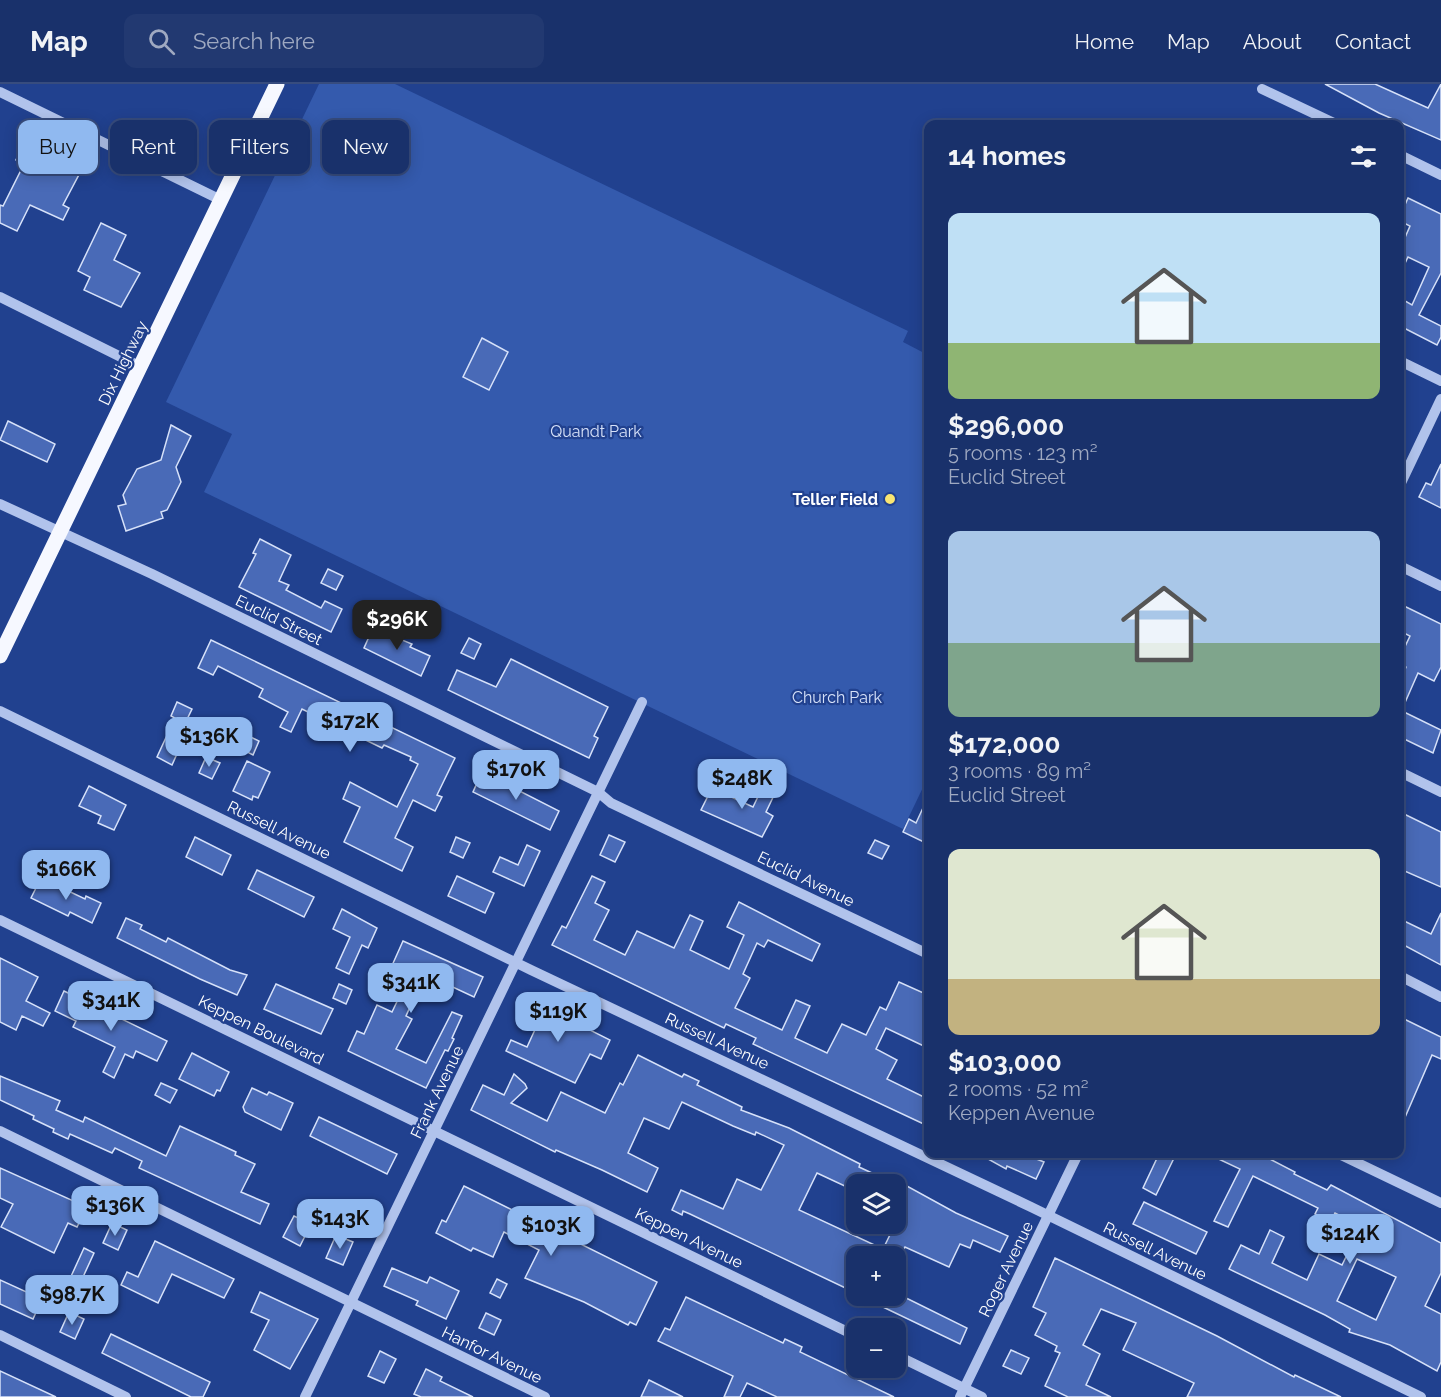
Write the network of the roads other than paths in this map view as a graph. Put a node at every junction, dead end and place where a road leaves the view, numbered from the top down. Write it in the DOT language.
graph roads {
  1 [pos="277,84"];
  2 [pos="1262,89"];
  3 [pos="0,92"];
  4 [pos="1328,120"];
  5 [pos="1404,157"];
  6 [pos="1441,176"];
  7 [pos="221,200"];
  8 [pos="0,297"];
  9 [pos="1404,363"];
  10 [pos="141,367"];
  11 [pos="1441,381"];
  12 [pos="1441,399"];
  13 [pos="1404,477"];
  14 [pos="0,504"];
  15 [pos="60,533"];
  16 [pos="1404,568"];
  17 [pos="1441,586"];
  18 [pos="0,656"];
  19 [pos="642,702"];
  20 [pos="0,711"];
  21 [pos="1404,774"];
  22 [pos="598,792"];
  23 [pos="1441,792"];
  24 [pos="671,831"];
  25 [pos="0,920"];
  26 [pos="924,952"];
  27 [pos="516,962"];
  28 [pos="1404,978"];
  29 [pos="1441,997"];
  30 [pos="0,1131"];
  31 [pos="434,1131"];
  32 [pos="924,1156"];
  33 [pos="928,1158"];
  34 [pos="1076,1158"];
  35 [pos="1346,1158"];
  36 [pos="508,1166"];
  37 [pos="1441,1203"];
  38 [pos="1048,1215"];
  39 [pos="352,1304"];
  40 [pos="846,1331"];
  41 [pos="0,1335"];
  42 [pos="906,1361"];
  43 [pos="963,1393"];
  44 [pos="126,1397"];
  45 [pos="305,1397"];
  46 [pos="545,1397"];
  47 [pos="982,1397"];
  48 [pos="1421,1397"];
  1 -- 7 [label="main road, Dix Highway"];
  2 -- 4 [label="street"];
  3 -- 7 [label="street"];
  5 -- 6 [label="street"];
  7 -- 10 [label="main road, Dix Highway"];
  8 -- 10 [label="street"];
  9 -- 11 [label="street"];
  10 -- 15 [label="main road, Dix Highway"];
  12 -- 13 [label="street"];
  14 -- 15 [label="street, Euclid Street"];
  15 -- 18 [label="main road, Dix Highway"];
  15 -- 22 [label="street, Euclid Street"];
  16 -- 17 [label="street"];
  19 -- 22 [label="street, Frank Avenue"];
  20 -- 27 [label="street, Russell Avenue"];
  21 -- 23 [label="street"];
  22 -- 24 [label="street, Euclid Street"];
  22 -- 27 [label="street, Frank Avenue"];
  24 -- 26 [label="street, Euclid Avenue"];
  25 -- 31 [label="street, Keppen Boulevard"];
  27 -- 31 [label="street, Frank Avenue"];
  27 -- 32 [label="street, Russell Avenue"];
  28 -- 29 [label="street"];
  30 -- 39 [label="street, Hanfor Avenue"];
  31 -- 36 [label="street, Keppen Boulevard"];
  31 -- 39 [label="street, Frank Avenue"];
  33 -- 38 [label="street, Russell Avenue"];
  34 -- 38 [label="street, Roger Avenue"];
  35 -- 37 [label="street"];
  36 -- 40 [label="street, Keppen Avenue"];
  38 -- 43 [label="street, Roger Avenue"];
  38 -- 48 [label="street, Russell Avenue"];
  39 -- 45 [label="street, Frank Avenue"];
  39 -- 46 [label="street, Hanfor Avenue"];
  41 -- 44 [label="street"];
  42 -- 43 [label="street"];
  43 -- 47 [label="street"];
}
